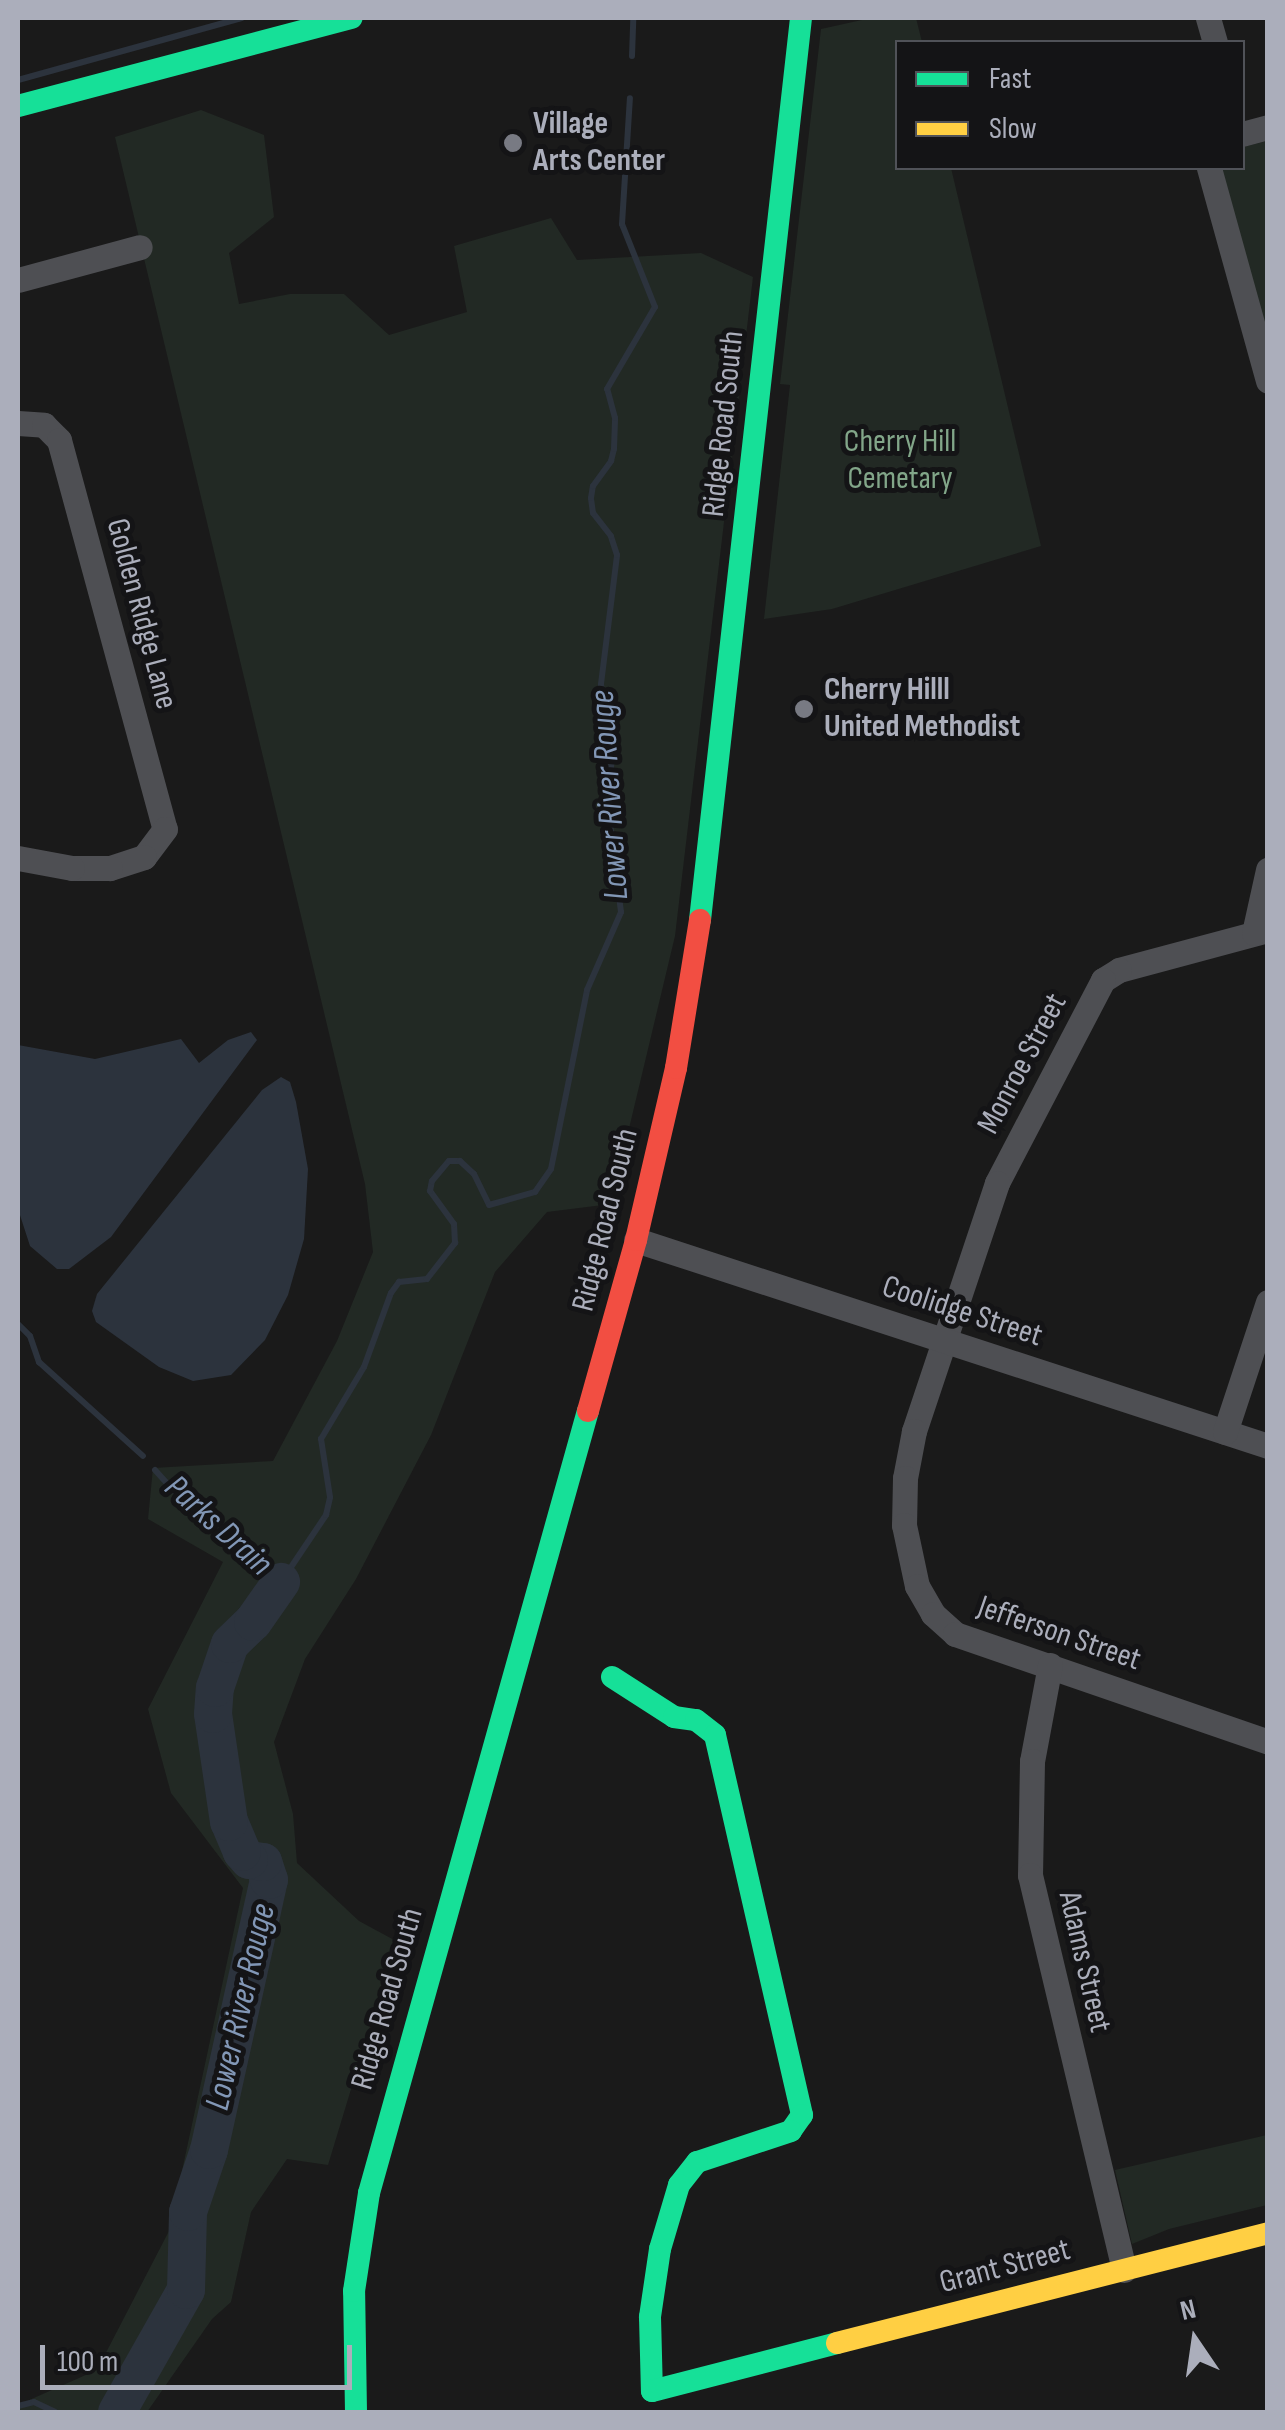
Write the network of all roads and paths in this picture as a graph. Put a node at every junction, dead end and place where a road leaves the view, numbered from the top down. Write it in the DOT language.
graph roads {
  1 [pos="352,18"];
  2 [pos="801,18"];
  3 [pos="18,106"];
  4 [pos="1210,170"];
  5 [pos="140,247"];
  6 [pos="18,280"];
  7 [pos="1268,381"];
  8 [pos="20,414"];
  9 [pos="18,858"];
  10 [pos="1268,870"];
  11 [pos="1261,931"];
  12 [pos="636,1240"];
  13 [pos="1268,1302"];
  14 [pos="944,1340"];
  15 [pos="1225,1432"];
  16 [pos="1268,1446"];
  17 [pos="1050,1666"];
  18 [pos="612,1677"];
  19 [pos="1268,1742"];
  20 [pos="1268,2234"];
  21 [pos="1124,2270"];
  22 [pos="654,2402"];
  23 [pos="356,2412"];
  1 -- 3 [label="main road"];
  2 -- 12 [label="main road, Ridge Road South"];
  4 -- 7 [label="street"];
  5 -- 6 [label="street"];
  8 -- 9 [label="street, Golden Ridge Lane"];
  10 -- 11 [label="street"];
  11 -- 14 [label="street, Monroe Street"];
  12 -- 14 [label="street, Coolidge Street"];
  12 -- 23 [label="main road, Ridge Road South"];
  13 -- 15 [label="street"];
  14 -- 15 [label="street, Coolidge Street"];
  14 -- 17 [label="street, Jefferson Street"];
  15 -- 16 [label="street, Coolidge Street"];
  17 -- 19 [label="street, Jefferson Street"];
  17 -- 21 [label="street, Adams Street"];
  18 -- 22 [label="main road"];
  20 -- 21 [label="main road, Grant Street"];
  21 -- 22 [label="main road, Grant Street"];
}
